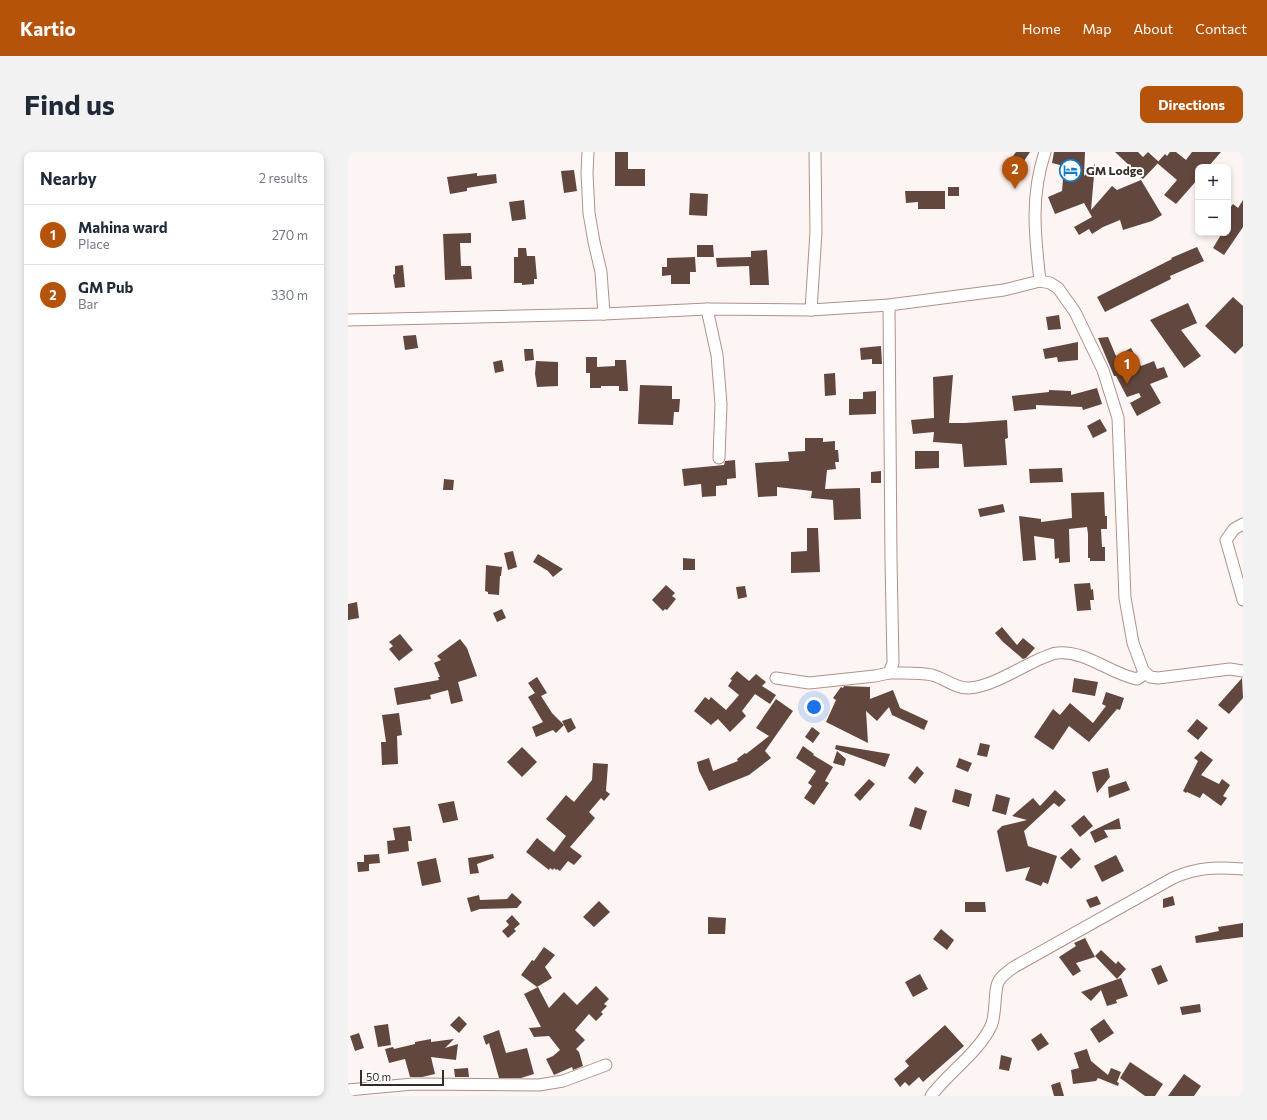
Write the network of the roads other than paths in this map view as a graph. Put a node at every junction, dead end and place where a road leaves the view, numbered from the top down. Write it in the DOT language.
graph roads {
  1 [pos="588,152"];
  2 [pos="815,152"];
  3 [pos="1045,152"];
  4 [pos="1040,281"];
  5 [pos="889,305"];
  6 [pos="707,310"];
  7 [pos="811,310"];
  8 [pos="604,314"];
  9 [pos="348,320"];
  10 [pos="719,458"];
  11 [pos="1243,524"];
  12 [pos="1243,600"];
  13 [pos="1243,671"];
  14 [pos="889,673"];
  15 [pos="1146,674"];
  16 [pos="776,678"];
  17 [pos="1243,869"];
  18 [pos="606,1065"];
  19 [pos="348,1090"];
  20 [pos="931,1096"];
  1 -- 8 [label="street"];
  2 -- 7 [label="street"];
  3 -- 4 [label="street"];
  4 -- 5 [label="street"];
  4 -- 15 [label="street"];
  5 -- 7 [label="street"];
  5 -- 14 [label="street"];
  6 -- 7 [label="street"];
  6 -- 8 [label="street"];
  6 -- 10 [label="street"];
  8 -- 9 [label="street"];
  11 -- 12 [label="street"];
  13 -- 15 [label="street"];
  14 -- 15 [label="street"];
  14 -- 16 [label="street"];
  17 -- 20 [label="street"];
  18 -- 19 [label="street"];
}
